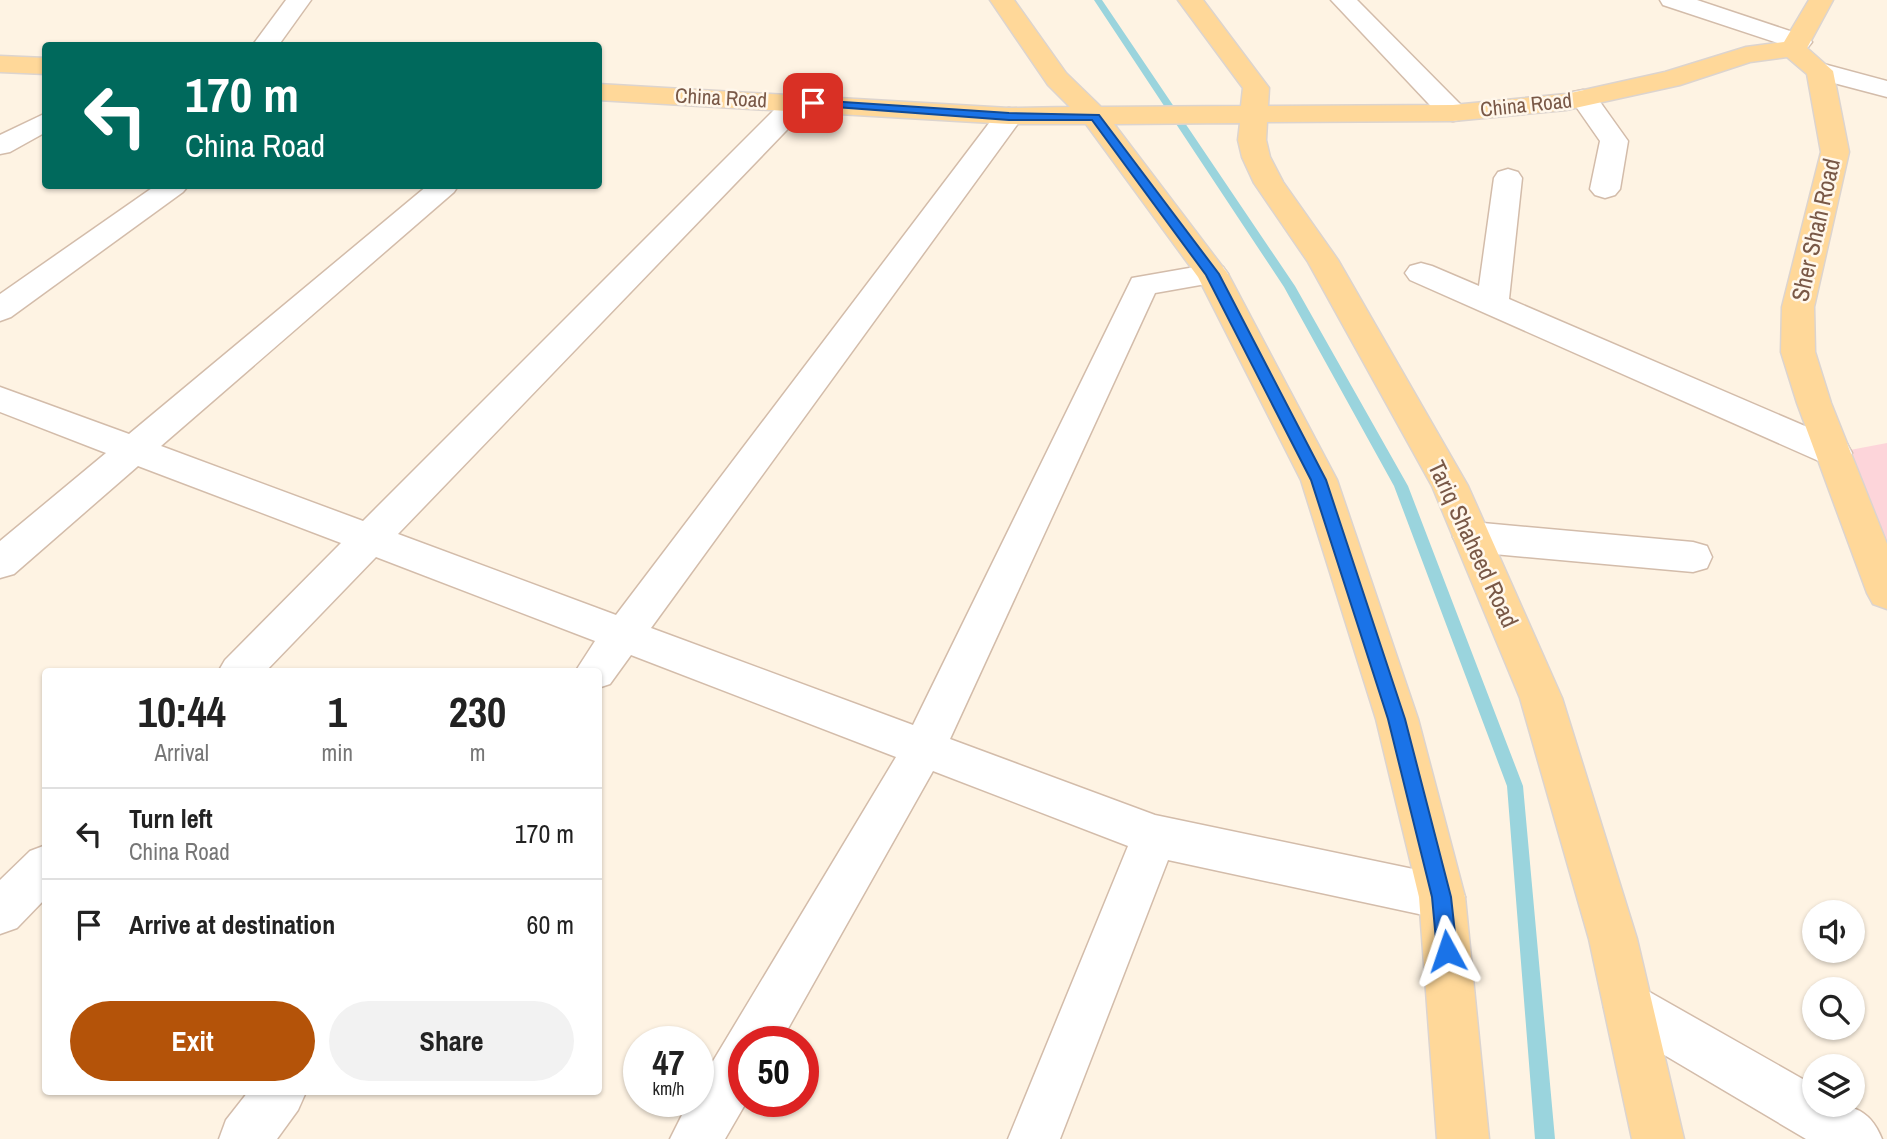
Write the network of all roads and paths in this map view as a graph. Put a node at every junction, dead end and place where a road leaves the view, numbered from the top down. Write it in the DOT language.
graph roads {
  1 [pos="299,0"];
  2 [pos="1002,0"];
  3 [pos="1190,0"];
  4 [pos="1343,0"];
  5 [pos="1672,0"];
  6 [pos="1821,0"];
  7 [pos="268,42"];
  8 [pos="1795,46"];
  9 [pos="0,64"];
  10 [pos="42,66"];
  11 [pos="1820,71"];
  12 [pos="1887,89"];
  13 [pos="602,92"];
  14 [pos="1583,98"];
  15 [pos="798,102"];
  16 [pos="1453,113"];
  17 [pos="1254,114"];
  18 [pos="1009,116"];
  19 [pos="1112,116"];
  20 [pos="42,123"];
  21 [pos="0,146"];
  22 [pos="1508,178"];
  23 [pos="169,189"];
  24 [pos="440,189"];
  25 [pos="1605,189"];
  26 [pos="1421,273"];
  27 [pos="1212,274"];
  28 [pos="1492,304"];
  29 [pos="0,310"];
  30 [pos="0,399"];
  31 [pos="136,450"];
  32 [pos="1833,453"];
  33 [pos="1472,537"];
  34 [pos="372,539"];
  35 [pos="1693,557"];
  36 [pos="0,563"];
  37 [pos="1887,593"];
  38 [pos="624,635"];
  39 [pos="243,668"];
  40 [pos="599,668"];
  41 [pos="924,748"];
  42 [pos="1155,836"];
  43 [pos="42,870"];
  44 [pos="1442,897"];
  45 [pos="0,912"];
  46 [pos="1629,1007"];
  47 [pos="762,1026"];
  48 [pos="728,1085"];
  49 [pos="278,1095"];
  50 [pos="245,1139"];
  51 [pos="696,1139"];
  52 [pos="1034,1139"];
  53 [pos="1464,1139"];
  54 [pos="1658,1139"];
  55 [pos="1856,1139"];
  1 -- 7 [label="street"];
  2 -- 19 [label="main road"];
  3 -- 17 [label="main road, Tariq Shaheed Road"];
  4 -- 16 [label="street"];
  5 -- 8 [label="street"];
  6 -- 8 [label="main road"];
  8 -- 11 [label="main road"];
  8 -- 14 [label="main road, China Road"];
  9 -- 10 [label="main road"];
  11 -- 12 [label="street"];
  11 -- 32 [label="main road, Sher Shah Road"];
  13 -- 15 [label="main road, China Road"];
  14 -- 16 [label="main road, China Road"];
  14 -- 25 [label="street"];
  15 -- 18 [label="main road, China Road"];
  15 -- 34 [label="street"];
  16 -- 17 [label="main road, China Road"];
  17 -- 19 [label="main road, China Road"];
  17 -- 33 [label="main road, Tariq Shaheed Road"];
  18 -- 19 [label="main road, China Road"];
  18 -- 38 [label="street"];
  19 -- 27 [label="main road"];
  20 -- 21 [label="street"];
  22 -- 28 [label="street"];
  23 -- 29 [label="street"];
  24 -- 31 [label="street"];
  26 -- 28 [label="street"];
  27 -- 41 [label="street"];
  27 -- 44 [label="main road"];
  28 -- 32 [label="street"];
  30 -- 31 [label="street"];
  31 -- 34 [label="street"];
  31 -- 36 [label="street"];
  32 -- 37 [label="main road, Sher Shah Road"];
  33 -- 35 [label="street"];
  33 -- 46 [label="main road, Tariq Shaheed Road"];
  34 -- 38 [label="street"];
  34 -- 39 [label="street"];
  38 -- 40 [label="street"];
  38 -- 41 [label="street"];
  41 -- 42 [label="street"];
  41 -- 47 [label="street"];
  42 -- 44 [label="street"];
  42 -- 52 [label="street"];
  43 -- 45 [label="street"];
  44 -- 53 [label="main road"];
  46 -- 54 [label="main road, Tariq Shaheed Road"];
  46 -- 55 [label="street"];
  48 -- 51 [label="street"];
  49 -- 50 [label="street"];
}
